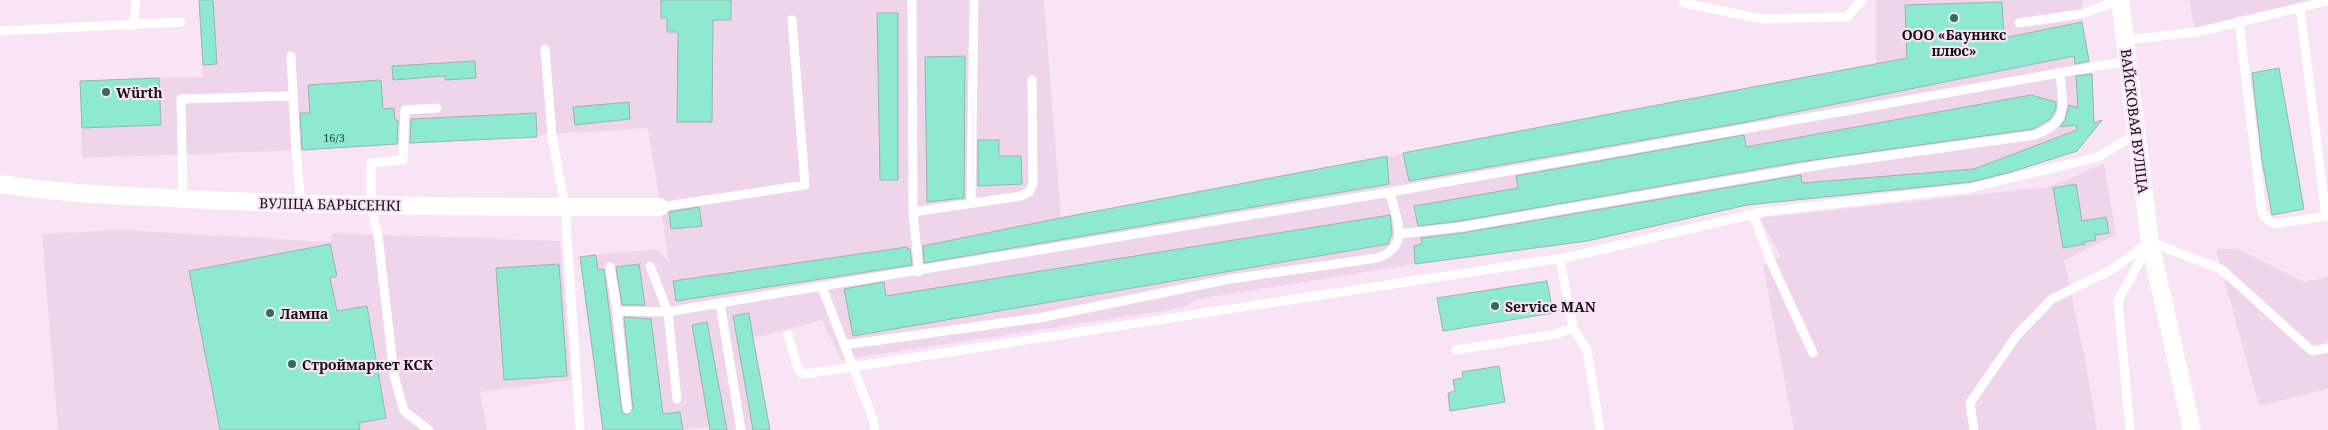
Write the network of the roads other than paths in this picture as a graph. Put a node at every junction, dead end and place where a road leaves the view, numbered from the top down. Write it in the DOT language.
graph roads {
  1 [pos="136,0"];
  2 [pos="912,0"];
  3 [pos="974,0"];
  4 [pos="1862,0"];
  5 [pos="2120,0"];
  6 [pos="2328,1"];
  7 [pos="1684,3"];
  8 [pos="2300,7"];
  9 [pos="792,20"];
  10 [pos="2239,21"];
  11 [pos="180,22"];
  12 [pos="2019,23"];
  13 [pos="133,26"];
  14 [pos="0,31"];
  15 [pos="2125,40"];
  16 [pos="545,49"];
  17 [pos="291,56"];
  18 [pos="2127,62"];
  19 [pos="2060,72"];
  20 [pos="1032,80"];
  21 [pos="293,96"];
  22 [pos="437,108"];
  23 [pos="2136,134"];
  24 [pos="0,184"];
  25 [pos="1390,192"];
  26 [pos="183,199"];
  27 [pos="971,203"];
  28 [pos="301,204"];
  29 [pos="371,206"];
  30 [pos="565,207"];
  31 [pos="660,207"];
  32 [pos="913,212"];
  33 [pos="1753,214"];
  34 [pos="2327,216"];
  35 [pos="1399,234"];
  36 [pos="2150,242"];
  37 [pos="1560,258"];
  38 [pos="650,266"];
  39 [pos="610,267"];
  40 [pos="919,272"];
  41 [pos="822,287"];
  42 [pos="720,303"];
  43 [pos="618,311"];
  44 [pos="668,312"];
  45 [pos="1573,328"];
  46 [pos="788,335"];
  47 [pos="844,345"];
  48 [pos="2328,348"];
  49 [pos="1456,350"];
  50 [pos="1813,353"];
  51 [pos="852,366"];
  52 [pos="677,400"];
  53 [pos="627,409"];
  54 [pos="429,430"];
  55 [pos="580,430"];
  56 [pos="741,430"];
  57 [pos="875,430"];
  58 [pos="1600,430"];
  59 [pos="1974,430"];
  60 [pos="2130,430"];
  61 [pos="2192,430"];
  1 -- 13 [label="lane"];
  2 -- 32 [label="lane"];
  3 -- 27 [label="lane"];
  4 -- 7 [label="lane"];
  5 -- 12 [label="lane"];
  5 -- 15 [label="street, ВАЙСКОВАЯ ВУЛІЦА"];
  6 -- 8 [label="lane"];
  8 -- 10 [label="lane"];
  8 -- 34 [label="lane"];
  9 -- 31 [label="lane"];
  10 -- 15 [label="lane"];
  10 -- 34 [label="lane"];
  11 -- 13 [label="lane"];
  13 -- 14 [label="lane"];
  15 -- 18 [label="street, ВАЙСКОВАЯ ВУЛІЦА"];
  16 -- 30 [label="lane"];
  17 -- 21 [label="lane"];
  18 -- 19 [label="lane"];
  18 -- 23 [label="street, ВАЙСКОВАЯ ВУЛІЦА"];
  19 -- 25 [label="lane"];
  19 -- 35 [label="lane"];
  20 -- 27 [label="lane"];
  21 -- 26 [label="lane"];
  21 -- 28 [label="lane"];
  22 -- 29 [label="lane"];
  23 -- 33 [label="lane"];
  23 -- 36 [label="street, ВАЙСКОВАЯ ВУЛІЦА"];
  24 -- 26 [label="street, ВУЛІЦА БАРЫСЕНКІ"];
  25 -- 35 [label="lane"];
  25 -- 40 [label="lane"];
  26 -- 28 [label="street, ВУЛІЦА БАРЫСЕНКІ"];
  27 -- 32 [label="lane"];
  28 -- 29 [label="street, ВУЛІЦА БАРЫСЕНКІ"];
  29 -- 30 [label="street, ВУЛІЦА БАРЫСЕНКІ"];
  29 -- 54 [label="lane"];
  30 -- 31 [label="street, ВУЛІЦА БАРЫСЕНКІ"];
  30 -- 55 [label="lane"];
  32 -- 40 [label="lane"];
  33 -- 37 [label="lane"];
  33 -- 50 [label="lane"];
  35 -- 47 [label="lane"];
  36 -- 48 [label="lane"];
  36 -- 59 [label="lane"];
  36 -- 60 [label="lane"];
  36 -- 61 [label="street, ВАЙСКОВАЯ ВУЛІЦА"];
  37 -- 45 [label="lane"];
  37 -- 51 [label="lane"];
  38 -- 44 [label="lane"];
  39 -- 43 [label="lane"];
  40 -- 41 [label="lane"];
  41 -- 42 [label="lane"];
  41 -- 47 [label="lane"];
  42 -- 44 [label="lane"];
  42 -- 56 [label="lane"];
  43 -- 44 [label="lane"];
  43 -- 53 [label="lane"];
  44 -- 52 [label="lane"];
  45 -- 49 [label="lane"];
  45 -- 58 [label="lane"];
  46 -- 51 [label="lane"];
  47 -- 51 [label="lane"];
  51 -- 57 [label="lane"];
}
